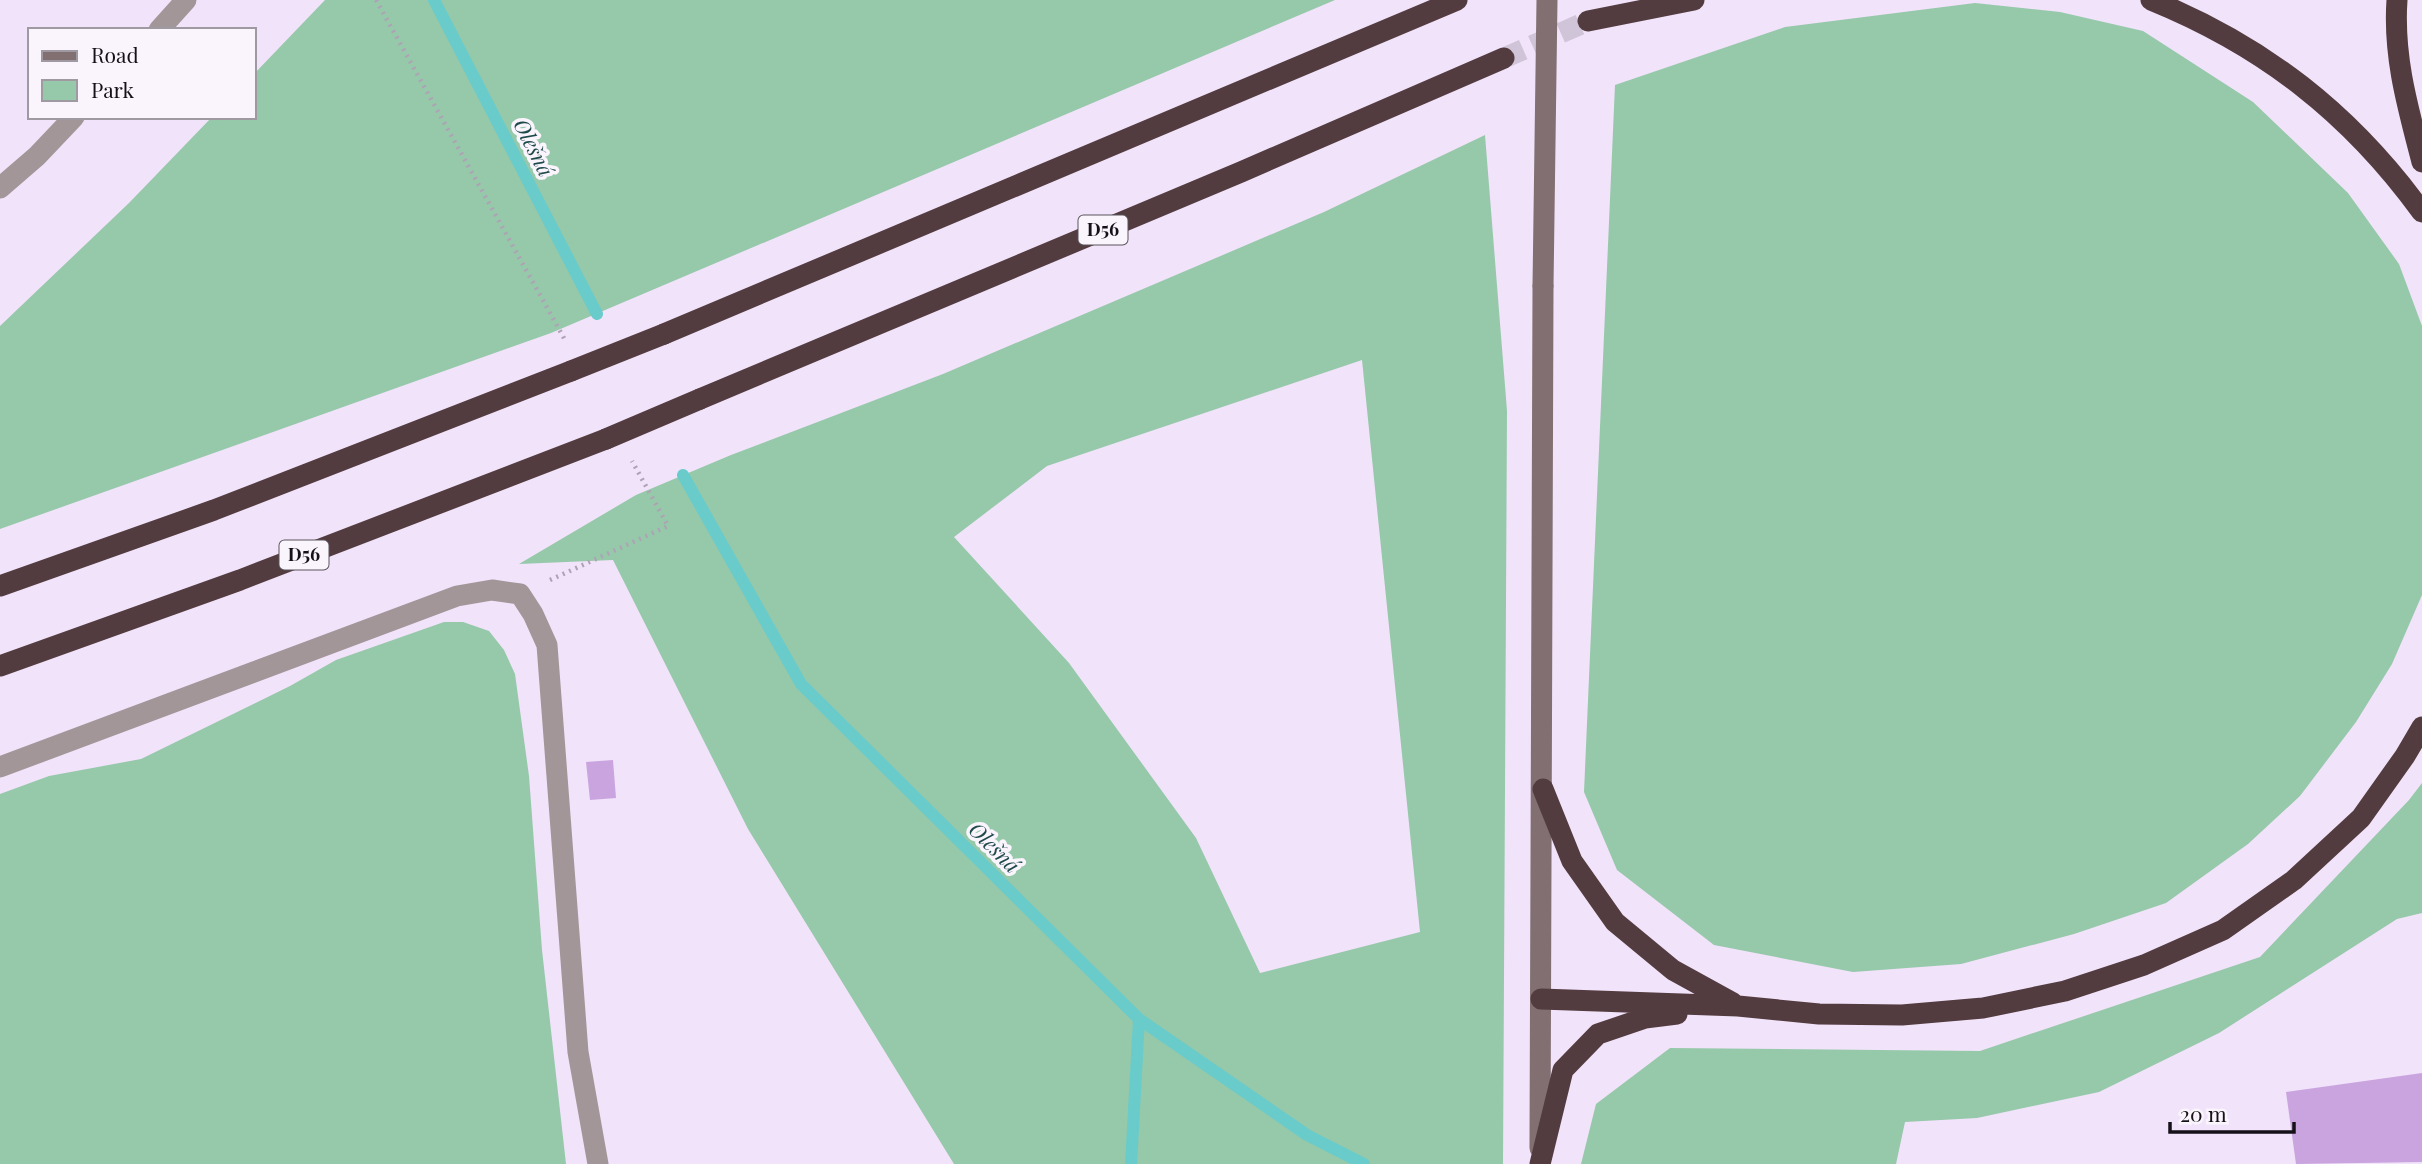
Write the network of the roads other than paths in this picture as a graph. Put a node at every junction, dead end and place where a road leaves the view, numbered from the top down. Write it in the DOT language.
graph roads {
  1 [pos="187,0"];
  2 [pos="1457,0"];
  3 [pos="1547,0"];
  4 [pos="1636,0"];
  5 [pos="1695,0"];
  6 [pos="2151,0"];
  7 [pos="2397,0"];
  8 [pos="161,28"];
  9 [pos="1504,58"];
  10 [pos="72,119"];
  11 [pos="2422,162"];
  12 [pos="0,188"];
  13 [pos="2422,212"];
  14 [pos="0,586"];
  15 [pos="0,666"];
  16 [pos="2422,727"];
  17 [pos="0,767"];
  18 [pos="1543,789"];
  19 [pos="1541,999"];
  20 [pos="1738,1006"];
  21 [pos="598,1164"];
  22 [pos="1540,1164"];
  1 -- 8 [label="street"];
  2 -- 14 [label="highway, bridge"];
  3 -- 18 [label="street, bridge"];
  4 -- 5 [label="highway"];
  6 -- 13 [label="highway"];
  7 -- 11 [label="highway"];
  9 -- 15 [label="highway, D56, bridge"];
  10 -- 12 [label="street"];
  16 -- 20 [label="highway"];
  17 -- 21 [label="street"];
  18 -- 19 [label="street"];
  18 -- 20 [label="highway"];
  19 -- 20 [label="highway"];
  19 -- 22 [label="street"];
  20 -- 22 [label="highway"];
}
